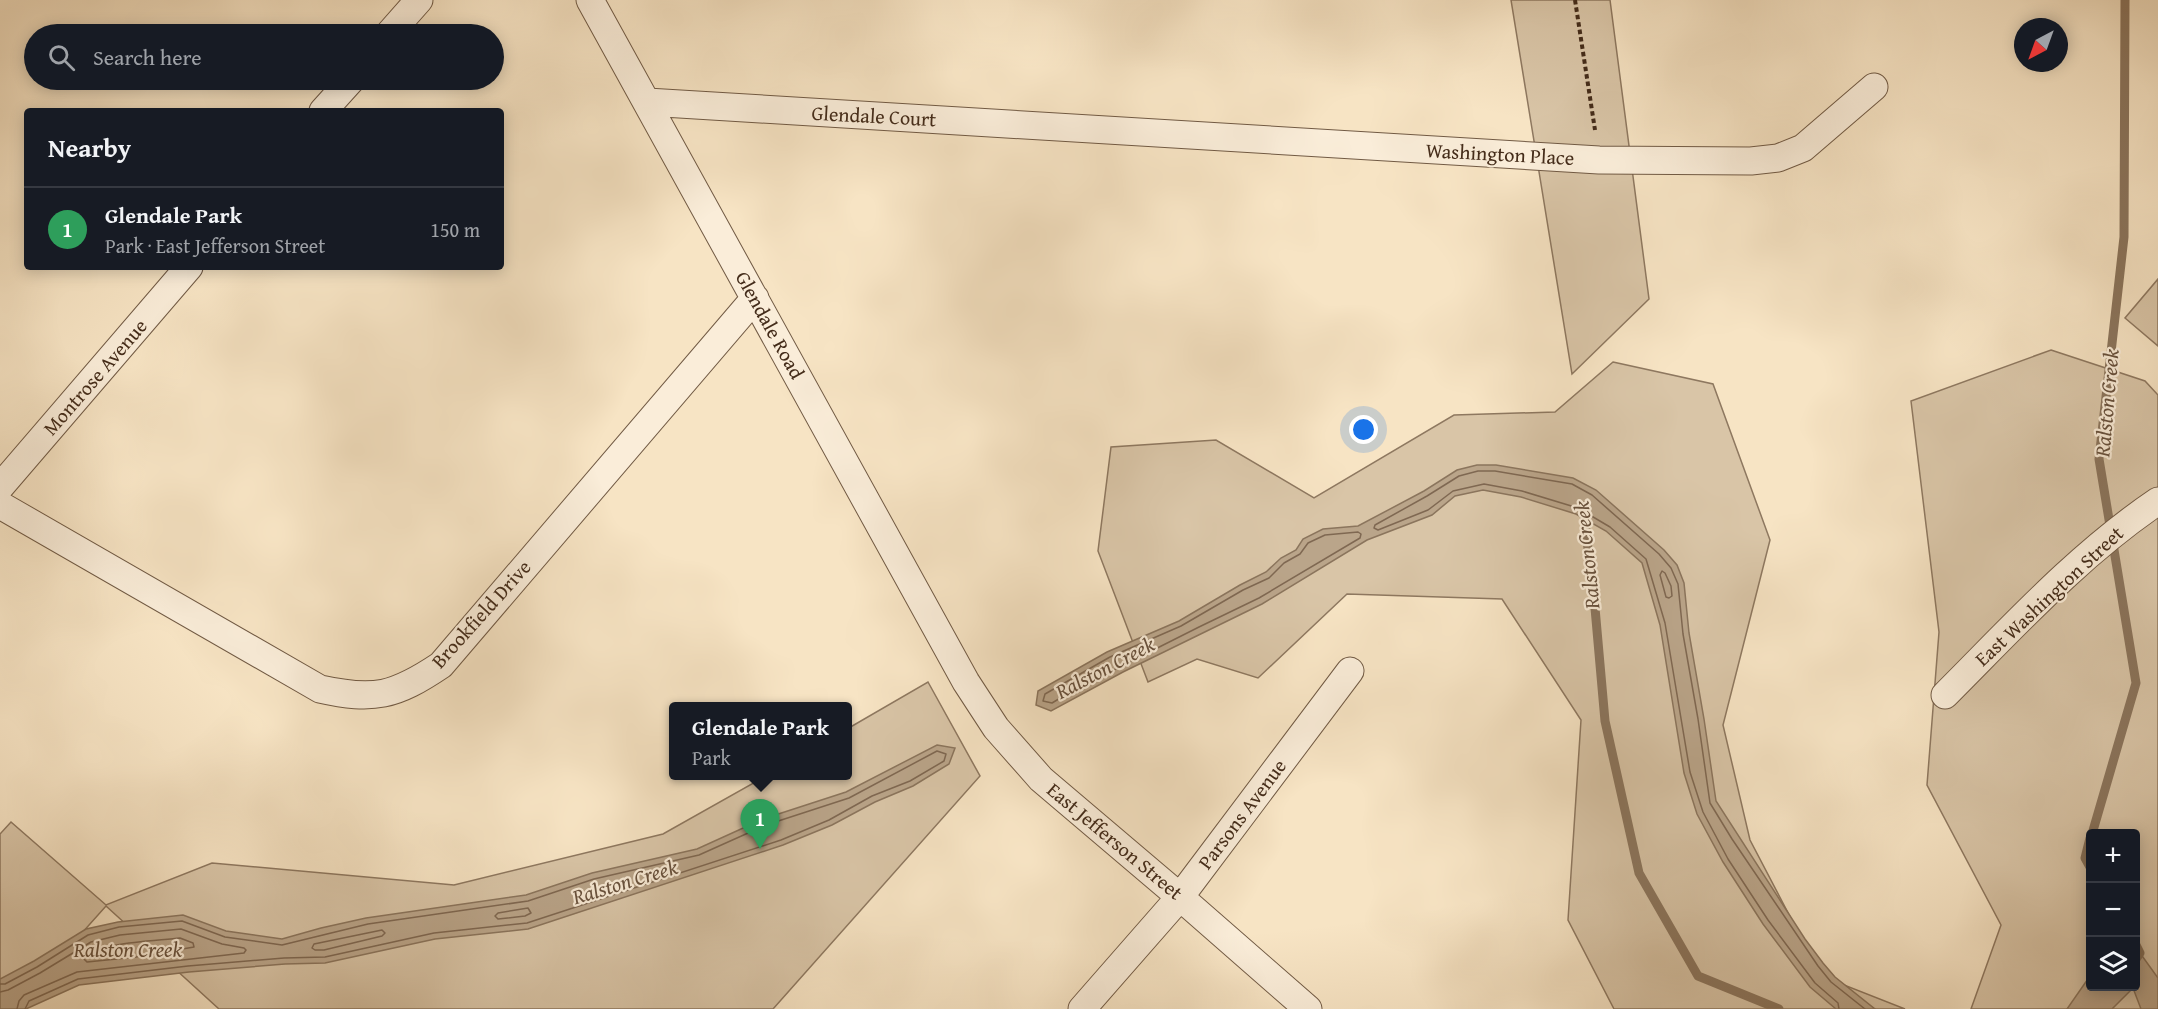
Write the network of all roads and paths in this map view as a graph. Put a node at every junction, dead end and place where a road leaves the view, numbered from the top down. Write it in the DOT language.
graph roads {
  1 [pos="419,0"];
  2 [pos="590,0"];
  3 [pos="1575,0"];
  4 [pos="398,24"];
  5 [pos="1874,87"];
  6 [pos="342,90"];
  7 [pos="646,102"];
  8 [pos="326,108"];
  9 [pos="1102,130"];
  10 [pos="1599,160"];
  11 [pos="186,270"];
  12 [pos="755,298"];
  13 [pos="0,487"];
  14 [pos="2158,501"];
  15 [pos="0,505"];
  16 [pos="949,650"];
  17 [pos="1350,671"];
  18 [pos="1945,695"];
  19 [pos="1180,897"];
  20 [pos="1082,1009"];
  21 [pos="1308,1009"];
  1 -- 4 [label="street"];
  2 -- 7 [label="street, Glendale Road"];
  3 -- 10 [label="path"];
  5 -- 10 [label="street, Washington Place"];
  6 -- 8 [label="street"];
  7 -- 9 [label="street, Glendale Court"];
  7 -- 12 [label="street, Glendale Road"];
  9 -- 10 [label="street, Washington Place"];
  11 -- 13 [label="street, Montrose Avenue"];
  12 -- 15 [label="street, Brookfield Drive"];
  12 -- 16 [label="street, Glendale Road"];
  14 -- 18 [label="street, East Washington Street"];
  16 -- 19 [label="street, East Jefferson Street"];
  17 -- 19 [label="street, Parsons Avenue"];
  19 -- 20 [label="street, Parsons Avenue"];
  19 -- 21 [label="street, East Jefferson Street"];
}
